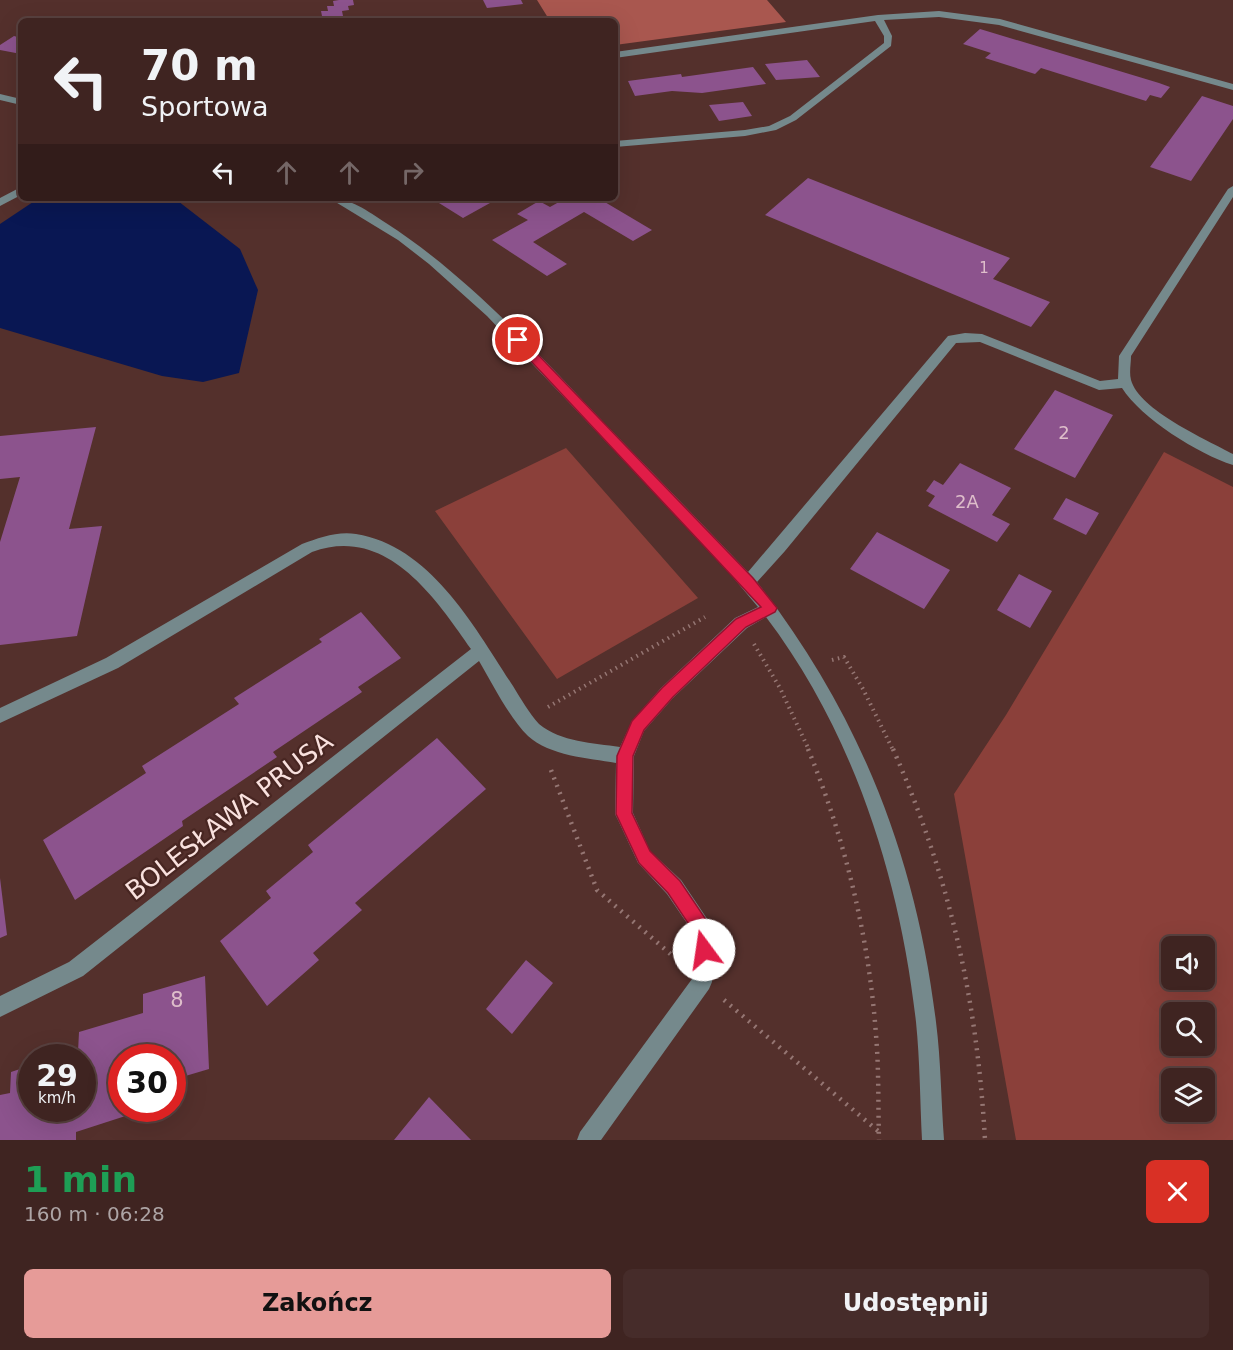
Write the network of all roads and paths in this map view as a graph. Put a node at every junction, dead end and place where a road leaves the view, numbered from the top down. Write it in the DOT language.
graph roads {
  1 [pos="878,18"];
  2 [pos="618,55"];
  3 [pos="1233,87"];
  4 [pos="0,97"];
  5 [pos="18,101"];
  6 [pos="618,144"];
  7 [pos="1233,189"];
  8 [pos="18,192"];
  9 [pos="340,201"];
  10 [pos="0,203"];
  11 [pos="1229,203"];
  12 [pos="1124,383"];
  13 [pos="1233,460"];
  14 [pos="748,582"];
  15 [pos="770,608"];
  16 [pos="709,615"];
  17 [pos="741,623"];
  18 [pos="480,651"];
  19 [pos="0,716"];
  20 [pos="526,719"];
  21 [pos="625,756"];
  22 [pos="0,1007"];
  23 [pos="588,1140"];
  24 [pos="879,1140"];
  25 [pos="933,1140"];
  1 -- 2 [label="street"];
  1 -- 3 [label="street"];
  1 -- 6 [label="street"];
  4 -- 5 [label="street"];
  7 -- 11 [label="street"];
  8 -- 10 [label="street"];
  9 -- 14 [label="street"];
  11 -- 12 [label="street"];
  12 -- 13 [label="street"];
  12 -- 14 [label="street"];
  14 -- 15 [label="street"];
  15 -- 17 [label="street"];
  15 -- 25 [label="street"];
  16 -- 20 [label="path"];
  17 -- 21 [label="street"];
  17 -- 24 [label="path"];
  18 -- 19 [label="street"];
  18 -- 20 [label="street"];
  18 -- 22 [label="street, BOLESŁAWA PRUSA"];
  20 -- 21 [label="street"];
  21 -- 23 [label="street"];
}
